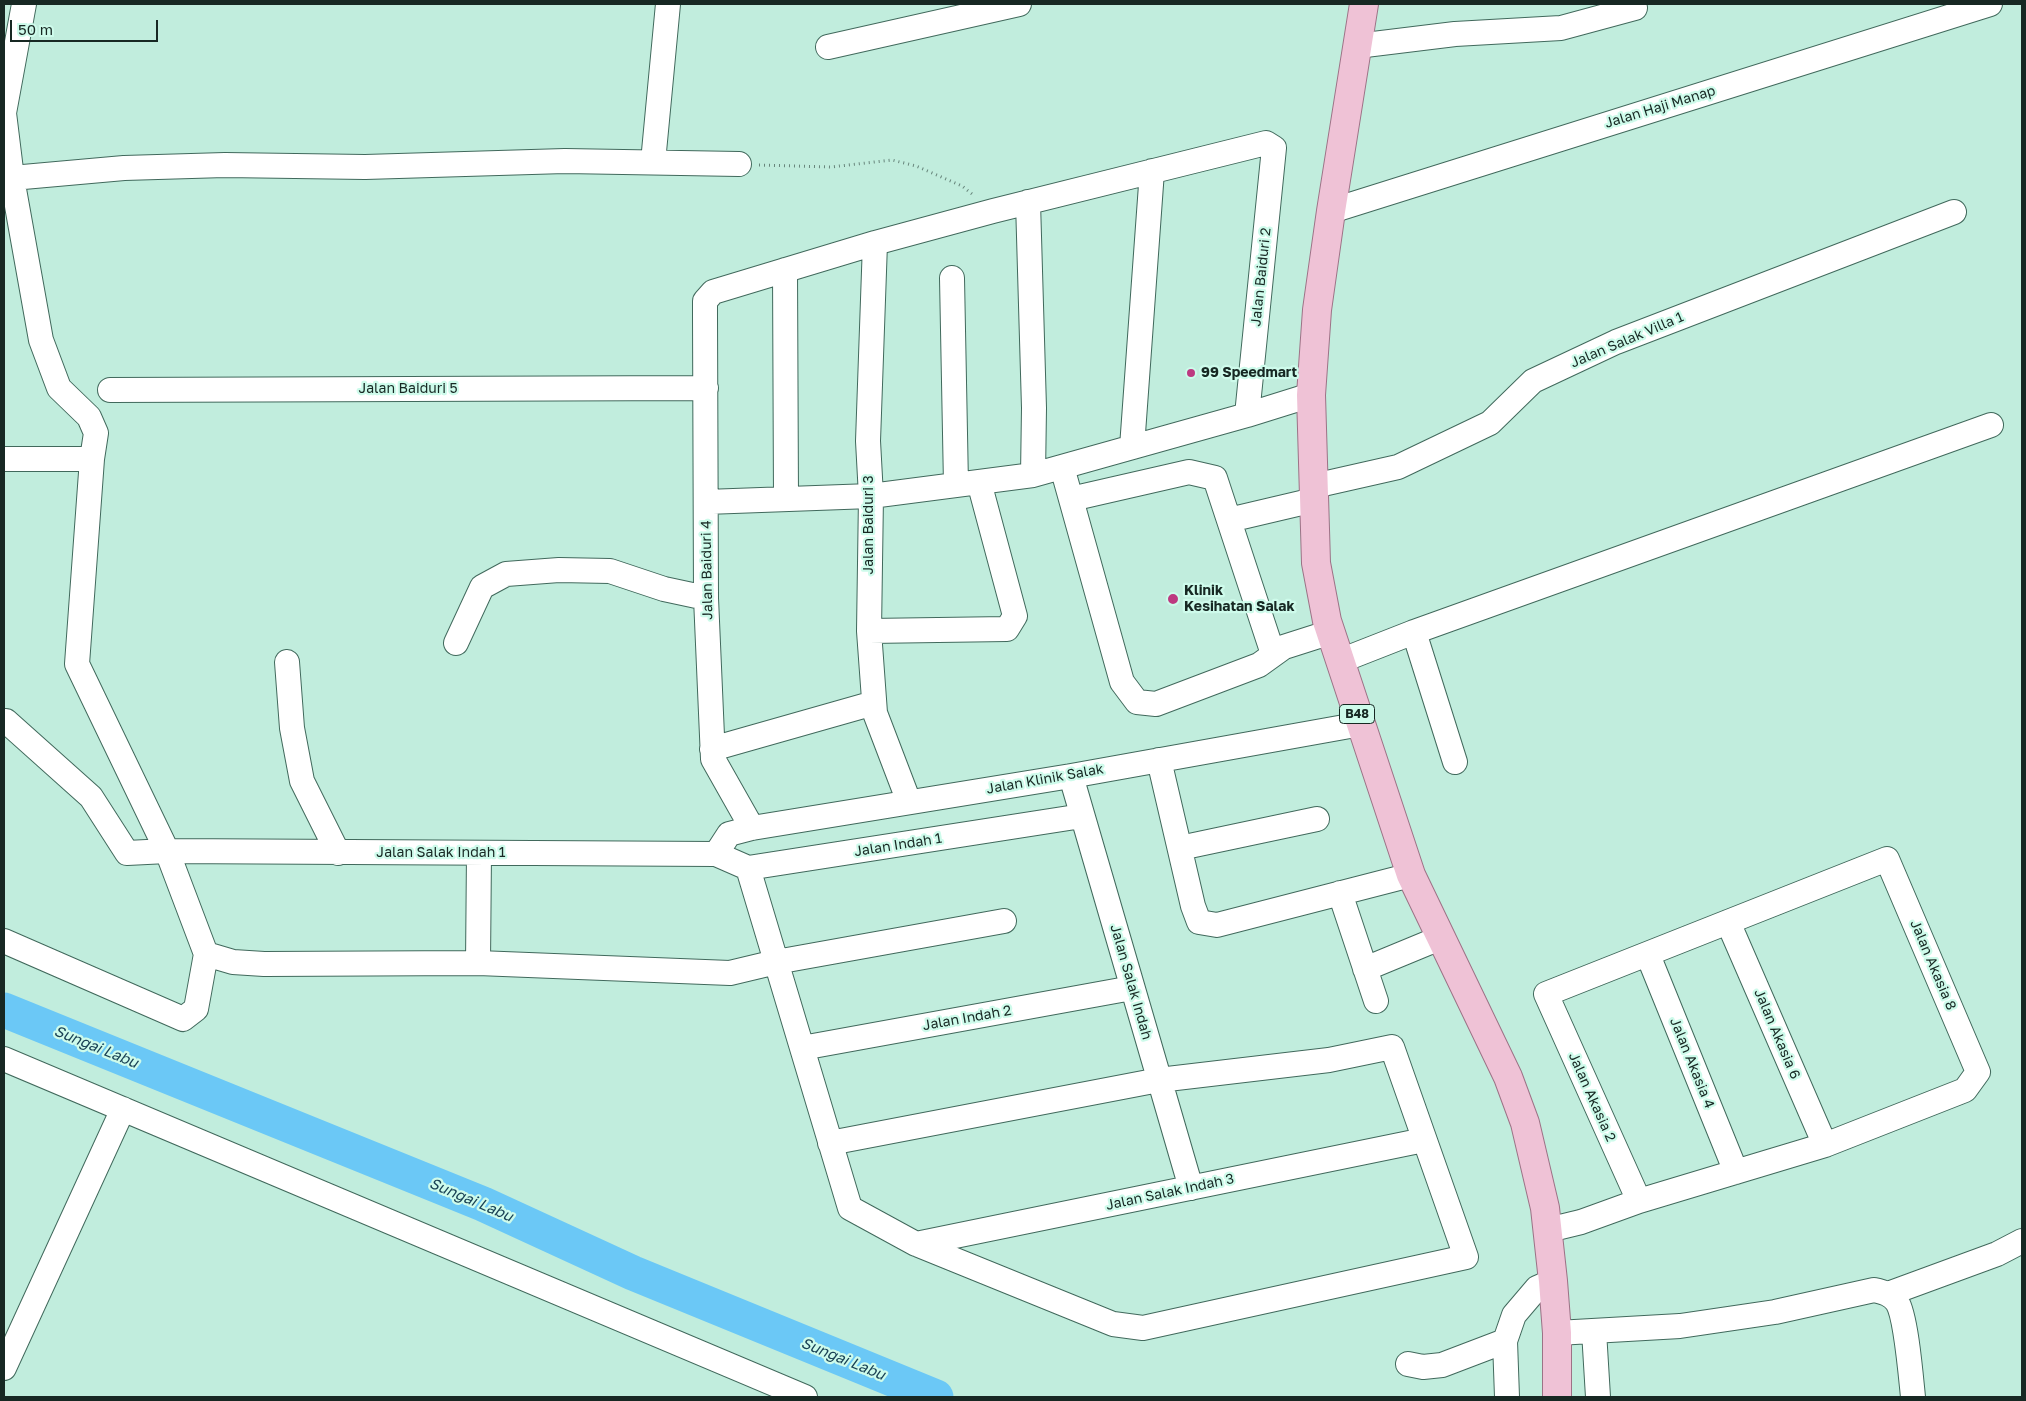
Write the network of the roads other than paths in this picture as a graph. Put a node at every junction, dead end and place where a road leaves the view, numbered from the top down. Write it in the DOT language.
graph roads {
  1 [pos="24,4"];
  2 [pos="668,4"];
  3 [pos="1019,4"];
  4 [pos="1364,4"];
  5 [pos="1990,4"];
  6 [pos="1636,8"];
  7 [pos="1357,46"];
  8 [pos="828,47"];
  9 [pos="653,162"];
  10 [pos="739,164"];
  11 [pos="1152,171"];
  12 [pos="12,178"];
  13 [pos="1028,202"];
  14 [pos="1331,211"];
  15 [pos="1954,212"];
  16 [pos="875,243"];
  17 [pos="785,270"];
  18 [pos="952,278"];
  19 [pos="706,388"];
  20 [pos="110,390"];
  21 [pos="1311,395"];
  22 [pos="1247,415"];
  23 [pos="1991,425"];
  24 [pos="1132,447"];
  25 [pos="4,459"];
  26 [pos="92,459"];
  27 [pos="1062,467"];
  28 [pos="1033,475"];
  29 [pos="979,482"];
  30 [pos="956,485"];
  31 [pos="1314,493"];
  32 [pos="870,496"];
  33 [pos="786,499"];
  34 [pos="1071,499"];
  35 [pos="706,502"];
  36 [pos="1229,520"];
  37 [pos="706,598"];
  38 [pos="869,631"];
  39 [pos="1331,632"];
  40 [pos="1414,632"];
  41 [pos="456,643"];
  42 [pos="1273,654"];
  43 [pos="1340,661"];
  44 [pos="287,662"];
  45 [pos="874,704"];
  46 [pos="6,721"];
  47 [pos="1360,724"];
  48 [pos="712,749"];
  49 [pos="1159,760"];
  50 [pos="1455,762"];
  51 [pos="1070,776"];
  52 [pos="909,802"];
  53 [pos="1082,816"];
  54 [pos="1317,819"];
  55 [pos="752,828"];
  56 [pos="1180,848"];
  57 [pos="167,851"];
  58 [pos="338,853"];
  59 [pos="479,853"];
  60 [pos="716,854"];
  61 [pos="748,868"];
  62 [pos="1411,875"];
  63 [pos="1340,893"];
  64 [pos="1004,922"];
  65 [pos="1728,922"];
  66 [pos="1440,938"];
  67 [pos="4,941"];
  68 [pos="206,954"];
  69 [pos="1648,955"];
  70 [pos="776,962"];
  71 [pos="478,963"];
  72 [pos="1365,969"];
  73 [pos="1132,988"];
  74 [pos="1376,1001"];
  75 [pos="802,1048"];
  76 [pos="4,1059"];
  77 [pos="1159,1080"];
  78 [pos="124,1109"];
  79 [pos="1424,1140"];
  80 [pos="830,1143"];
  81 [pos="1825,1145"];
  82 [pos="1736,1172"];
  83 [pos="1191,1188"];
  84 [pos="1639,1201"];
  85 [pos="1548,1230"];
  86 [pos="2022,1241"];
  87 [pos="916,1244"];
  88 [pos="1553,1281"];
  89 [pos="1888,1294"];
  90 [pos="1594,1331"];
  91 [pos="1556,1333"];
  92 [pos="1506,1341"];
  93 [pos="1408,1364"];
  94 [pos="4,1368"];
  95 [pos="805,1397"];
  96 [pos="1507,1397"];
  97 [pos="1557,1397"];
  98 [pos="1598,1397"];
  99 [pos="1914,1397"];
  1 -- 12 [label="street"];
  2 -- 9 [label="street"];
  3 -- 8 [label="street"];
  4 -- 7 [label="main road, B48"];
  5 -- 14 [label="street, Jalan Haji Manap"];
  6 -- 7 [label="street"];
  7 -- 14 [label="main road, B48"];
  9 -- 10 [label="street"];
  9 -- 12 [label="street"];
  11 -- 13 [label="street"];
  11 -- 22 [label="street, Jalan Baiduri 2"];
  11 -- 24 [label="street"];
  12 -- 26 [label="street"];
  13 -- 16 [label="street"];
  13 -- 28 [label="street"];
  14 -- 21 [label="main road, B48"];
  15 -- 31 [label="street, Jalan Salak Villa 1"];
  16 -- 17 [label="street"];
  16 -- 32 [label="street, Jalan Baiduri 3"];
  17 -- 19 [label="street, Jalan Baiduri 4"];
  17 -- 33 [label="street"];
  18 -- 30 [label="street"];
  19 -- 20 [label="street, Jalan Baiduri 5"];
  19 -- 35 [label="street, Jalan Baiduri 4"];
  21 -- 22 [label="street"];
  21 -- 31 [label="main road, B48"];
  22 -- 24 [label="street"];
  23 -- 40 [label="street"];
  24 -- 27 [label="street"];
  25 -- 26 [label="street"];
  26 -- 57 [label="street"];
  27 -- 28 [label="street"];
  27 -- 34 [label="street"];
  28 -- 29 [label="street"];
  29 -- 30 [label="street"];
  29 -- 38 [label="street"];
  30 -- 32 [label="street"];
  31 -- 36 [label="street, Jalan Salak Villa 1"];
  31 -- 39 [label="main road, B48"];
  32 -- 33 [label="street"];
  32 -- 38 [label="street, Jalan Baiduri 3"];
  33 -- 35 [label="street"];
  34 -- 36 [label="street"];
  34 -- 42 [label="street"];
  35 -- 37 [label="street, Jalan Baiduri 4"];
  36 -- 42 [label="street"];
  37 -- 41 [label="street"];
  37 -- 48 [label="street, Jalan Baiduri 4"];
  38 -- 45 [label="street, Jalan Baiduri 3"];
  39 -- 42 [label="street"];
  39 -- 43 [label="main road, B48"];
  40 -- 43 [label="street"];
  40 -- 50 [label="street"];
  43 -- 47 [label="main road, B48"];
  44 -- 58 [label="street"];
  45 -- 48 [label="street"];
  45 -- 52 [label="street, Jalan Baiduri 3"];
  46 -- 57 [label="street, Jalan Salak Indah 1"];
  47 -- 49 [label="street, Jalan Klinik Salak"];
  47 -- 62 [label="main road, B48"];
  48 -- 55 [label="street, Jalan Baiduri 4"];
  49 -- 51 [label="street, Jalan Klinik Salak"];
  49 -- 56 [label="street"];
  51 -- 52 [label="street, Jalan Klinik Salak"];
  51 -- 53 [label="street, Jalan Salak Indah"];
  52 -- 55 [label="street, Jalan Klinik Salak"];
  53 -- 61 [label="street, Jalan Indah 1"];
  53 -- 73 [label="street, Jalan Salak Indah"];
  54 -- 56 [label="street"];
  55 -- 60 [label="street, Jalan Klinik Salak"];
  56 -- 63 [label="street"];
  57 -- 58 [label="street, Jalan Salak Indah 1"];
  57 -- 68 [label="street"];
  58 -- 59 [label="street, Jalan Salak Indah 1"];
  59 -- 60 [label="street, Jalan Salak Indah 1"];
  59 -- 71 [label="street"];
  60 -- 61 [label="street"];
  61 -- 70 [label="street"];
  62 -- 63 [label="street"];
  62 -- 66 [label="main road, B48"];
  63 -- 72 [label="street"];
  64 -- 70 [label="street"];
  65 -- 69 [label="street"];
  65 -- 81 [label="street, Jalan Akasia 6"];
  65 -- 81 [label="street, Jalan Akasia 8"];
  66 -- 72 [label="street"];
  66 -- 85 [label="main road, B48"];
  67 -- 68 [label="street"];
  68 -- 71 [label="street"];
  69 -- 82 [label="street, Jalan Akasia 4"];
  69 -- 84 [label="street, Jalan Akasia 2"];
  70 -- 71 [label="street"];
  70 -- 75 [label="street"];
  72 -- 74 [label="street"];
  73 -- 75 [label="street, Jalan Indah 2"];
  73 -- 77 [label="street, Jalan Salak Indah"];
  75 -- 80 [label="street"];
  76 -- 78 [label="street"];
  77 -- 79 [label="street"];
  77 -- 80 [label="street"];
  77 -- 83 [label="street, Jalan Salak Indah"];
  78 -- 94 [label="street"];
  78 -- 95 [label="street"];
  79 -- 83 [label="street, Jalan Salak Indah 3"];
  79 -- 87 [label="street"];
  80 -- 87 [label="street"];
  81 -- 82 [label="street"];
  82 -- 84 [label="street"];
  83 -- 87 [label="street, Jalan Salak Indah 3"];
  84 -- 85 [label="street"];
  85 -- 88 [label="main road, B48"];
  86 -- 89 [label="street"];
  88 -- 91 [label="main road, B48"];
  88 -- 92 [label="street"];
  89 -- 90 [label="street"];
  89 -- 99 [label="street"];
  90 -- 91 [label="street"];
  90 -- 98 [label="street"];
  91 -- 97 [label="main road, B48"];
  92 -- 93 [label="street"];
  92 -- 96 [label="street"];
}
